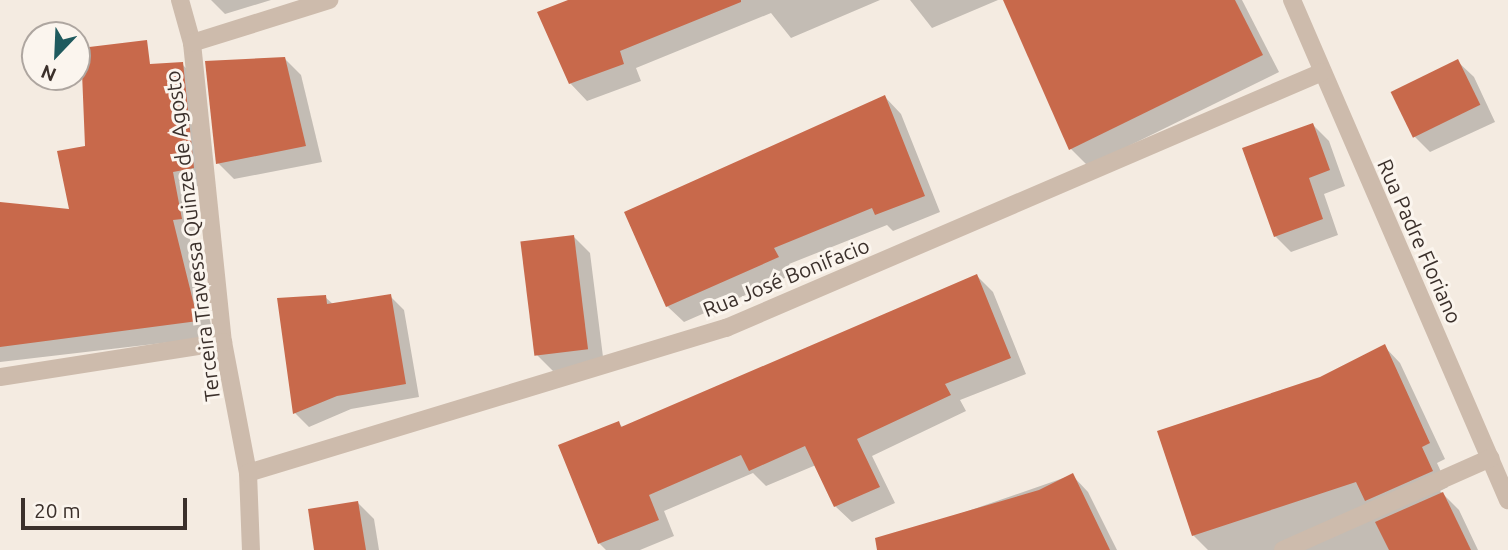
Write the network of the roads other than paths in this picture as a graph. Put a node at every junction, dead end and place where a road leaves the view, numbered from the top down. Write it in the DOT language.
graph roads {
  1 [pos="180,0"];
  2 [pos="329,0"];
  3 [pos="1292,0"];
  4 [pos="192,43"];
  5 [pos="1322,72"];
  6 [pos="223,342"];
  7 [pos="0,377"];
  8 [pos="1491,458"];
  9 [pos="248,473"];
  10 [pos="1508,500"];
  11 [pos="251,550"];
  12 [pos="1283,550"];
  1 -- 4 [label="street, Terceira Travessa Quinze de Agosto"];
  2 -- 4 [label="street"];
  3 -- 5 [label="street, Rua Padre Floriano"];
  4 -- 6 [label="street, Terceira Travessa Quinze de Agosto"];
  5 -- 8 [label="street, Rua Padre Floriano"];
  5 -- 9 [label="street, Rua José Bonifacio"];
  6 -- 7 [label="street"];
  6 -- 9 [label="street, Terceira Travessa Quinze de Agosto"];
  8 -- 10 [label="street, Rua Padre Floriano"];
  8 -- 12 [label="street"];
  9 -- 11 [label="street, Terceira Travessa Quinze de Agosto"];
}
